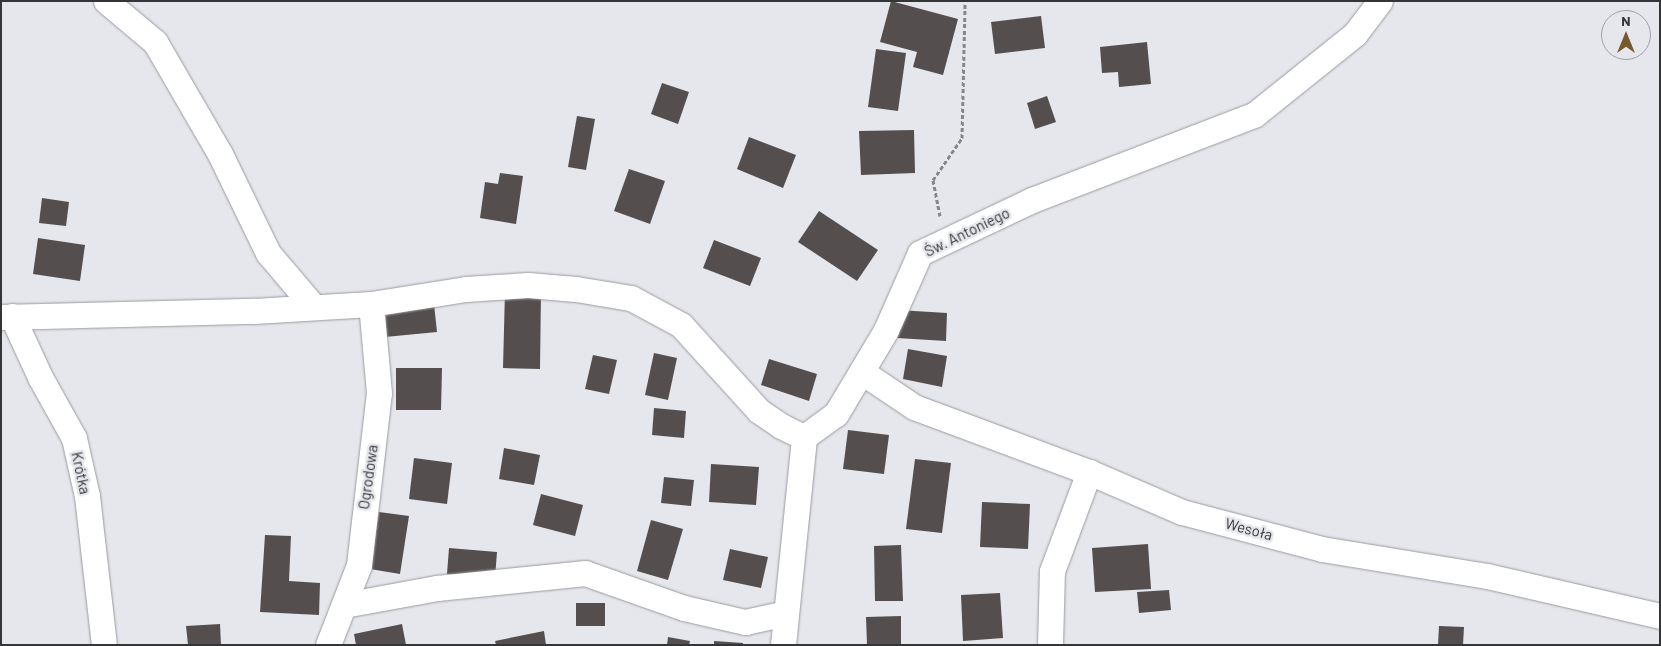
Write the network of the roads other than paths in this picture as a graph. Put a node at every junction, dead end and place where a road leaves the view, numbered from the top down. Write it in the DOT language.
graph roads {
  1 [pos="106,1"];
  2 [pos="1380,1"];
  3 [pos="371,304"];
  4 [pos="313,306"];
  5 [pos="7,316"];
  6 [pos="862,372"];
  7 [pos="804,437"];
  8 [pos="1089,472"];
  9 [pos="344,605"];
  10 [pos="786,613"];
  11 [pos="1660,616"];
  12 [pos="104,645"];
  13 [pos="328,645"];
  14 [pos="783,645"];
  15 [pos="1050,645"];
  1 -- 4 [label="street"];
  2 -- 6 [label="street, Św. Antoniego"];
  3 -- 4 [label="street"];
  3 -- 7 [label="street"];
  3 -- 9 [label="street, Ogrodowa"];
  4 -- 5 [label="street"];
  5 -- 12 [label="street, Krótka"];
  6 -- 7 [label="street, Św. Antoniego"];
  6 -- 8 [label="street, Wesoła"];
  7 -- 10 [label="street"];
  8 -- 11 [label="street, Wesoła"];
  8 -- 15 [label="street"];
  9 -- 10 [label="street"];
  9 -- 13 [label="street, Ogrodowa"];
  10 -- 14 [label="street"];
}
